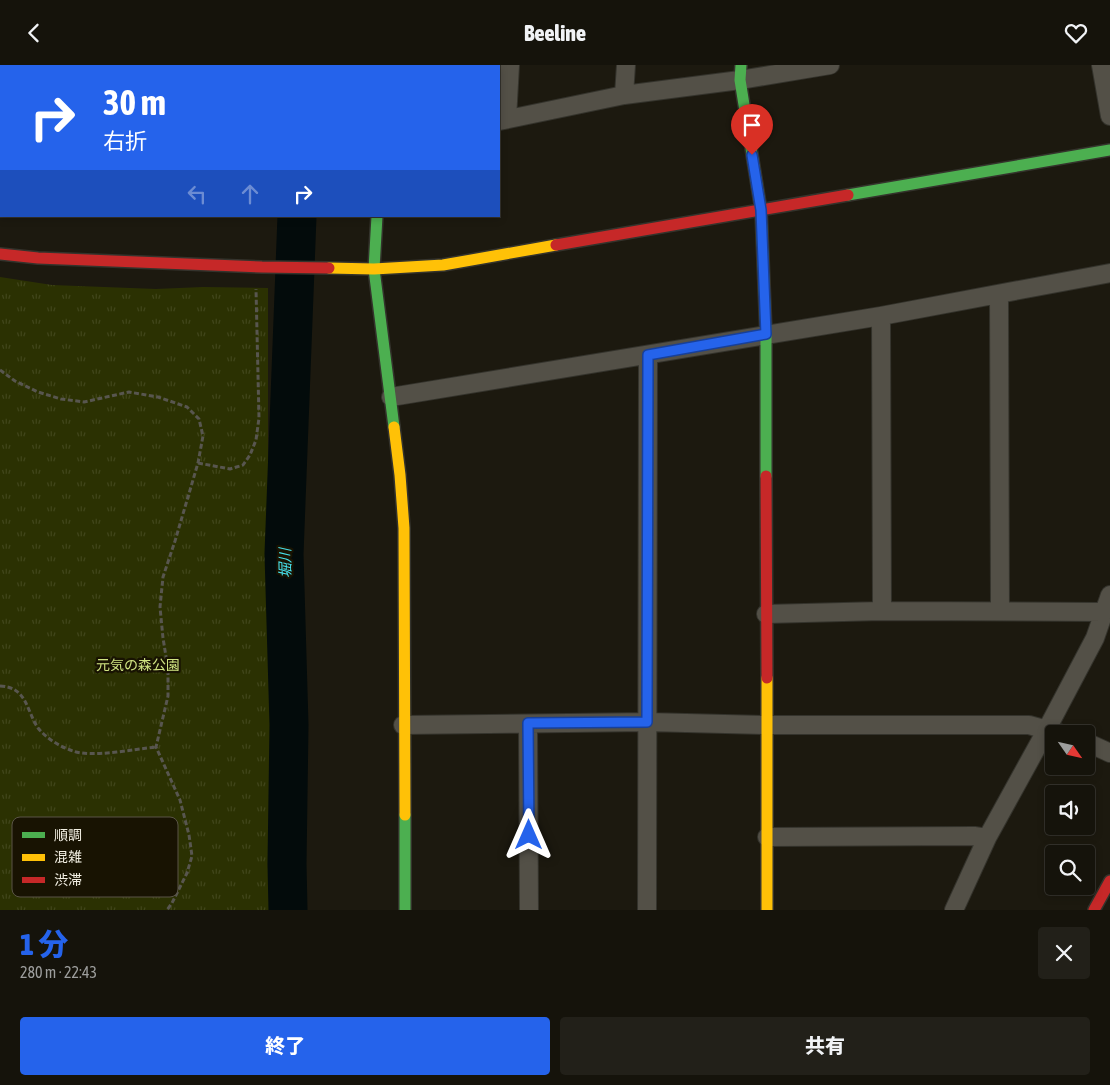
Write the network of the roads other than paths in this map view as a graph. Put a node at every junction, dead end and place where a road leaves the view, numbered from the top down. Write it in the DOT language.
graph roads {
  1 [pos="510,65"];
  2 [pos="626,65"];
  3 [pos="830,65"];
  4 [pos="1101,65"];
  5 [pos="740,73"];
  6 [pos="624,95"];
  7 [pos="1110,116"];
  8 [pos="503,120"];
  9 [pos="1110,150"];
  10 [pos="761,210"];
  11 [pos="377,217"];
  12 [pos="0,254"];
  13 [pos="374,269"];
  14 [pos="1110,273"];
  15 [pos="999,293"];
  16 [pos="881,316"];
  17 [pos="766,334"];
  18 [pos="648,355"];
  19 [pos="391,397"];
  20 [pos="1107,604"];
  21 [pos="882,611"];
  22 [pos="1000,611"];
  23 [pos="766,613"];
  24 [pos="647,722"];
  25 [pos="528,723"];
  26 [pos="404,725"];
  27 [pos="767,725"];
  28 [pos="1058,725"];
  29 [pos="1045,729"];
  30 [pos="1095,746"];
  31 [pos="1045,747"];
  32 [pos="1110,753"];
  33 [pos="767,837"];
  34 [pos="987,838"];
  35 [pos="1110,881"];
  36 [pos="404,910"];
  37 [pos="529,910"];
  38 [pos="647,910"];
  39 [pos="767,910"];
  40 [pos="954,910"];
  41 [pos="1094,910"];
  1 -- 8 [label="street"];
  2 -- 6 [label="street"];
  3 -- 5 [label="street"];
  4 -- 7 [label="street"];
  5 -- 6 [label="street"];
  5 -- 10 [label="street"];
  6 -- 8 [label="street"];
  9 -- 10 [label="street"];
  10 -- 13 [label="street"];
  10 -- 17 [label="street"];
  11 -- 13 [label="street"];
  12 -- 13 [label="street"];
  13 -- 19 [label="street"];
  14 -- 15 [label="street"];
  15 -- 16 [label="street"];
  15 -- 22 [label="street"];
  16 -- 17 [label="street"];
  16 -- 21 [label="street"];
  17 -- 18 [label="street"];
  17 -- 23 [label="street"];
  18 -- 19 [label="street"];
  18 -- 24 [label="street"];
  19 -- 26 [label="street"];
  20 -- 22 [label="street"];
  20 -- 28 [label="street"];
  21 -- 22 [label="street"];
  21 -- 23 [label="street"];
  23 -- 27 [label="street"];
  24 -- 25 [label="street"];
  24 -- 27 [label="street"];
  24 -- 38 [label="street"];
  25 -- 26 [label="street"];
  25 -- 37 [label="street"];
  26 -- 36 [label="street"];
  27 -- 29 [label="street"];
  27 -- 33 [label="street"];
  30 -- 32 [label="street"];
  31 -- 34 [label="street"];
  33 -- 34 [label="street"];
  33 -- 39 [label="street"];
  34 -- 40 [label="street"];
  35 -- 41 [label="street"];
}
